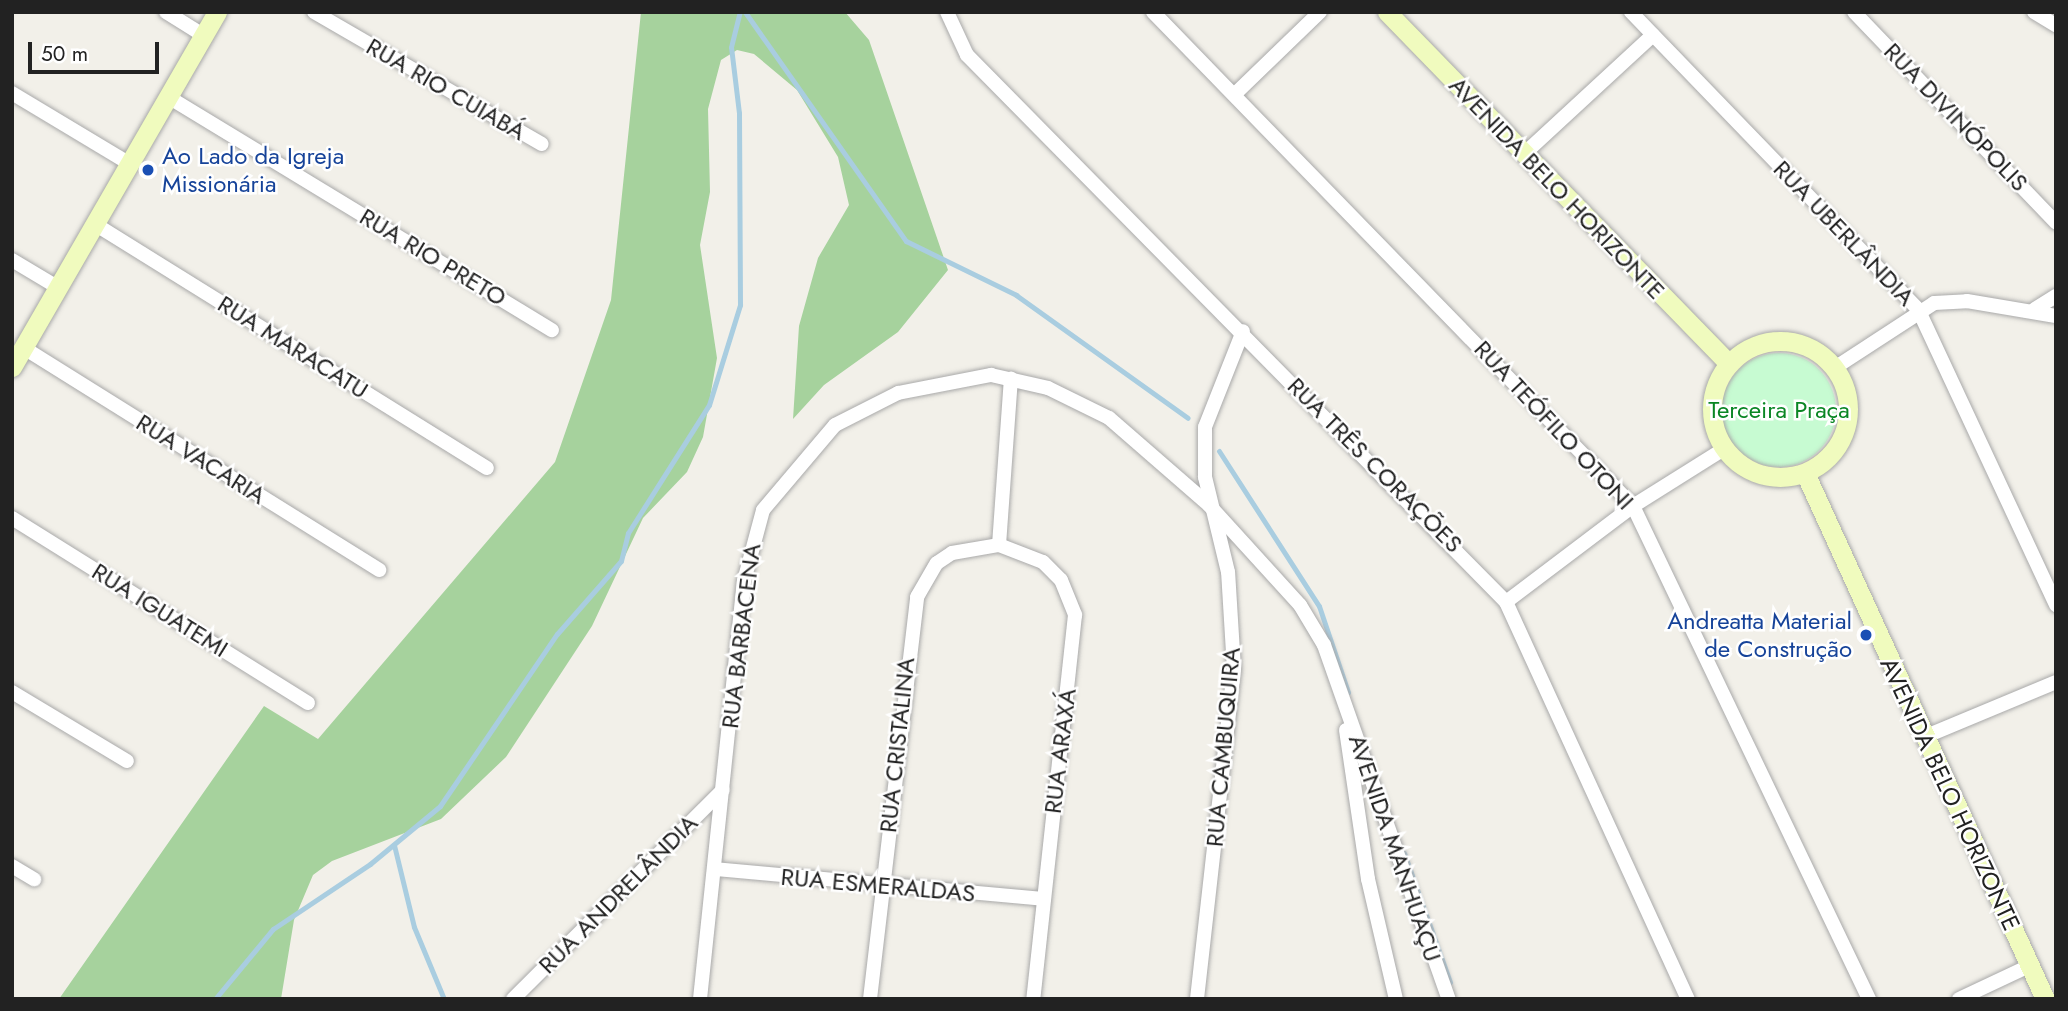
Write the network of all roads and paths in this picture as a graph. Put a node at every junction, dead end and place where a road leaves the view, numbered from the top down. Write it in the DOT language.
graph roads {
  1 [pos="166,12"];
  2 [pos="217,12"];
  3 [pos="314,12"];
  4 [pos="947,12"];
  5 [pos="1153,12"];
  6 [pos="1320,12"];
  7 [pos="1387,12"];
  8 [pos="1630,12"];
  9 [pos="1854,12"];
  10 [pos="2034,12"];
  11 [pos="2056,24"];
  12 [pos="203,35"];
  13 [pos="1653,35"];
  14 [pos="12,93"];
  15 [pos="1235,94"];
  16 [pos="170,98"];
  17 [pos="542,144"];
  18 [pos="1525,153"];
  19 [pos="130,164"];
  20 [pos="2056,223"];
  21 [pos="98,226"];
  22 [pos="12,260"];
  23 [pos="59,288"];
  24 [pos="2056,296"];
  25 [pos="1919,309"];
  26 [pos="2035,309"];
  27 [pos="2056,316"];
  28 [pos="552,330"];
  29 [pos="1243,331"];
  30 [pos="24,348"];
  31 [pos="1728,363"];
  32 [pos="12,367"];
  33 [pos="1836,368"];
  34 [pos="1011,378"];
  35 [pos="1724,449"];
  36 [pos="488,468"];
  37 [pos="1805,473"];
  38 [pos="1209,505"];
  39 [pos="1633,506"];
  40 [pos="12,518"];
  41 [pos="999,545"];
  42 [pos="379,570"];
  43 [pos="1506,602"];
  44 [pos="2056,605"];
  45 [pos="2056,682"];
  46 [pos="12,692"];
  47 [pos="1341,698"];
  48 [pos="307,703"];
  49 [pos="1924,737"];
  50 [pos="127,761"];
  51 [pos="723,790"];
  52 [pos="12,866"];
  53 [pos="715,869"];
  54 [pos="34,879"];
  55 [pos="882,886"];
  56 [pos="1042,899"];
  57 [pos="2029,966"];
  58 [pos="513,999"];
  59 [pos="700,999"];
  60 [pos="870,999"];
  61 [pos="1033,999"];
  62 [pos="1198,999"];
  63 [pos="1396,999"];
  64 [pos="1449,999"];
  65 [pos="1688,999"];
  66 [pos="1869,999"];
  67 [pos="1959,999"];
  68 [pos="2045,999"];
  1 -- 12 [label="street"];
  2 -- 12 [label="street"];
  3 -- 17 [label="street, RUA RIO CUIABÁ"];
  4 -- 29 [label="street, RUA TRÊS CORAÇÕES"];
  5 -- 15 [label="street, RUA TEÓFILO OTONI"];
  6 -- 15 [label="street"];
  7 -- 18 [label="street, AVENIDA BELO HORIZONTE"];
  8 -- 13 [label="street, RUA UBERLÂNDIA"];
  9 -- 20 [label="street, RUA DIVINÓPOLIS"];
  10 -- 11 [label="street"];
  12 -- 16 [label="street"];
  13 -- 18 [label="street"];
  13 -- 25 [label="street, RUA UBERLÂNDIA"];
  14 -- 19 [label="street"];
  15 -- 39 [label="street, RUA TEÓFILO OTONI"];
  16 -- 19 [label="street"];
  16 -- 28 [label="street, RUA RIO PRETO"];
  18 -- 31 [label="street, AVENIDA BELO HORIZONTE"];
  19 -- 21 [label="street"];
  21 -- 23 [label="street"];
  21 -- 36 [label="street, RUA MARACATU"];
  22 -- 23 [label="street"];
  23 -- 30 [label="street"];
  24 -- 26 [label="street"];
  25 -- 26 [label="street"];
  25 -- 33 [label="street"];
  25 -- 44 [label="street, RUA UBERLÂNDIA"];
  26 -- 27 [label="street"];
  29 -- 38 [label="street"];
  29 -- 43 [label="street, RUA TRÊS CORAÇÕES"];
  30 -- 32 [label="street"];
  30 -- 42 [label="street, RUA VACARIA"];
  31 -- 33 [label="street"];
  31 -- 35 [label="street"];
  33 -- 37 [label="street"];
  34 -- 38 [label="street"];
  34 -- 41 [label="street"];
  34 -- 51 [label="street, RUA BARBACENA"];
  35 -- 37 [label="street"];
  35 -- 39 [label="street"];
  37 -- 49 [label="street, AVENIDA BELO HORIZONTE"];
  38 -- 47 [label="street, AVENIDA MANHUAÇU"];
  38 -- 62 [label="street, RUA CAMBUQUIRA"];
  39 -- 43 [label="street"];
  39 -- 66 [label="street, RUA TEÓFILO OTONI"];
  40 -- 48 [label="street, RUA IGUATEMI"];
  41 -- 55 [label="street, RUA CRISTALINA"];
  41 -- 56 [label="street, RUA ARAXÁ"];
  43 -- 65 [label="street, RUA TRÊS CORAÇÕES"];
  45 -- 49 [label="street"];
  46 -- 50 [label="street"];
  47 -- 63 [label="street, AVENIDA MANHUAÇU"];
  47 -- 64 [label="street, AVENIDA MANHUAÇU"];
  49 -- 57 [label="street, AVENIDA BELO HORIZONTE"];
  51 -- 53 [label="street, RUA BARBACENA"];
  51 -- 58 [label="street, RUA ANDRELÂNDIA"];
  52 -- 54 [label="street"];
  53 -- 55 [label="street, RUA ESMERALDAS"];
  53 -- 59 [label="street, RUA BARBACENA"];
  55 -- 56 [label="street, RUA ESMERALDAS"];
  55 -- 60 [label="street, RUA CRISTALINA"];
  56 -- 61 [label="street, RUA ARAXÁ"];
  57 -- 67 [label="street"];
  57 -- 68 [label="street, AVENIDA BELO HORIZONTE"];
}
